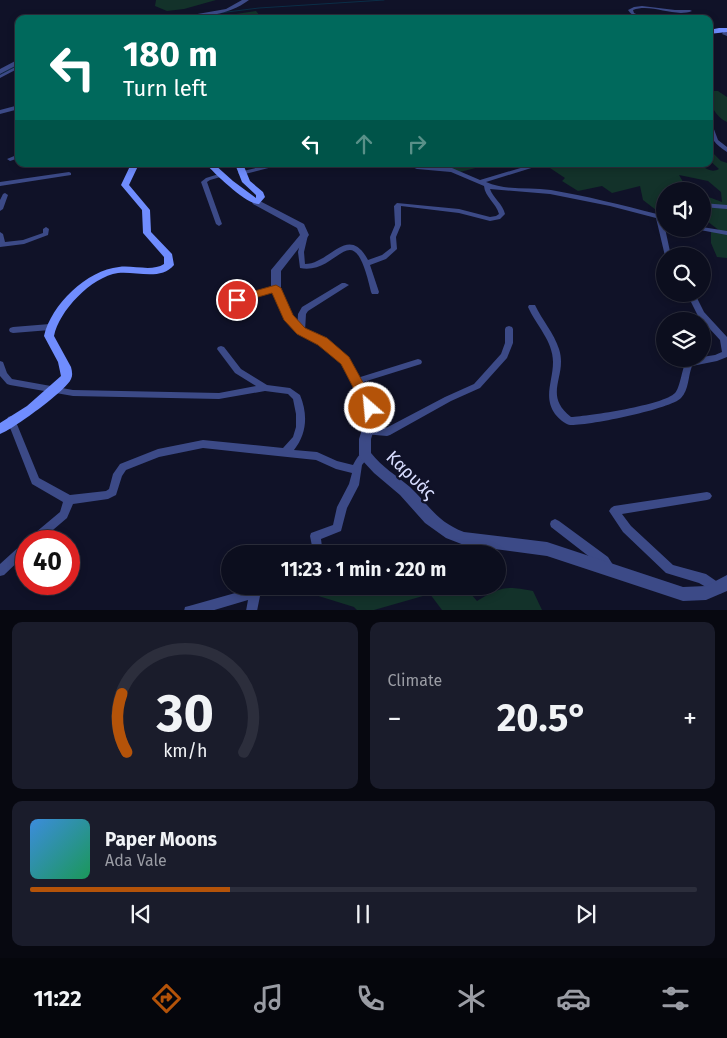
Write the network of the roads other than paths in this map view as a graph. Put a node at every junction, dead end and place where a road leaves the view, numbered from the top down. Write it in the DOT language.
graph roads {
  1 [pos="246,0"];
  2 [pos="690,11"];
  3 [pos="196,15"];
  4 [pos="634,15"];
  5 [pos="727,30"];
  6 [pos="713,32"];
  7 [pos="727,36"];
  8 [pos="15,63"];
  9 [pos="15,68"];
  10 [pos="0,72"];
  11 [pos="0,77"];
  12 [pos="15,108"];
  13 [pos="0,112"];
  14 [pos="713,134"];
  15 [pos="727,150"];
  16 [pos="15,157"];
  17 [pos="10,159"];
  18 [pos="133,167"];
  19 [pos="213,167"];
  20 [pos="417,167"];
  21 [pos="529,167"];
  22 [pos="240,168"];
  23 [pos="69,174"];
  24 [pos="222,175"];
  25 [pos="480,182"];
  26 [pos="0,184"];
  27 [pos="487,186"];
  28 [pos="4,195"];
  29 [pos="256,202"];
  30 [pos="711,206"];
  31 [pos="727,207"];
  32 [pos="0,208"];
  33 [pos="656,216"];
  34 [pos="219,224"];
  35 [pos="46,229"];
  36 [pos="711,230"];
  37 [pos="727,233"];
  38 [pos="0,234"];
  39 [pos="305,236"];
  40 [pos="368,264"];
  41 [pos="345,285"];
  42 [pos="276,288"];
  43 [pos="375,292"];
  44 [pos="237,300"];
  45 [pos="696,302"];
  46 [pos="532,307"];
  47 [pos="50,327"];
  48 [pos="509,329"];
  49 [pos="13,330"];
  50 [pos="301,331"];
  51 [pos="221,349"];
  52 [pos="727,354"];
  53 [pos="418,362"];
  54 [pos="0,364"];
  55 [pos="357,381"];
  56 [pos="265,388"];
  57 [pos="55,390"];
  58 [pos="11,420"];
  59 [pos="0,429"];
  60 [pos="367,431"];
  61 [pos="285,452"];
  62 [pos="365,455"];
  63 [pos="357,470"];
  64 [pos="707,496"];
  65 [pos="69,500"];
  66 [pos="556,524"];
  67 [pos="46,530"];
  68 [pos="317,545"];
  69 [pos="15,557"];
  70 [pos="610,569"];
  71 [pos="0,571"];
  72 [pos="722,586"];
  73 [pos="247,595"];
  74 [pos="255,595"];
  75 [pos="190,610"];
  76 [pos="251,610"];
  1 -- 3 [label="street"];
  2 -- 4 [label="street"];
  5 -- 6 [label="main road"];
  5 -- 7 [label="street"];
  8 -- 10 [label="street"];
  9 -- 11 [label="street"];
  12 -- 13 [label="street"];
  14 -- 15 [label="street"];
  16 -- 17 [label="street"];
  18 -- 47 [label="main road"];
  19 -- 24 [label="main road"];
  20 -- 25 [label="street"];
  21 -- 25 [label="street"];
  22 -- 29 [label="main road"];
  23 -- 26 [label="street"];
  24 -- 29 [label="main road"];
  24 -- 34 [label="street"];
  25 -- 27 [label="street"];
  27 -- 33 [label="street"];
  27 -- 40 [label="street"];
  28 -- 32 [label="street"];
  29 -- 39 [label="street"];
  30 -- 31 [label="street"];
  35 -- 38 [label="street"];
  36 -- 37 [label="street"];
  39 -- 40 [label="street"];
  39 -- 42 [label="street"];
  40 -- 43 [label="street"];
  41 -- 50 [label="street"];
  42 -- 44 [label="street"];
  42 -- 50 [label="street, Καρυάς"];
  45 -- 52 [label="street"];
  46 -- 52 [label="street"];
  47 -- 49 [label="street"];
  47 -- 57 [label="main road"];
  48 -- 60 [label="street"];
  50 -- 55 [label="street, Καρυάς"];
  51 -- 56 [label="street"];
  53 -- 55 [label="street"];
  54 -- 57 [label="street"];
  55 -- 60 [label="street, Καρυάς"];
  56 -- 57 [label="street"];
  56 -- 61 [label="street"];
  57 -- 58 [label="main road"];
  58 -- 59 [label="main road"];
  58 -- 65 [label="street"];
  60 -- 62 [label="street, Καρυάς"];
  61 -- 63 [label="street"];
  61 -- 65 [label="street"];
  62 -- 63 [label="street"];
  62 -- 70 [label="street, Καρυάς"];
  63 -- 68 [label="street"];
  64 -- 72 [label="street"];
  65 -- 67 [label="street"];
  66 -- 70 [label="street"];
  69 -- 71 [label="street"];
  70 -- 72 [label="street, Καρυάς"];
  73 -- 75 [label="street"];
  74 -- 76 [label="street"];
}
